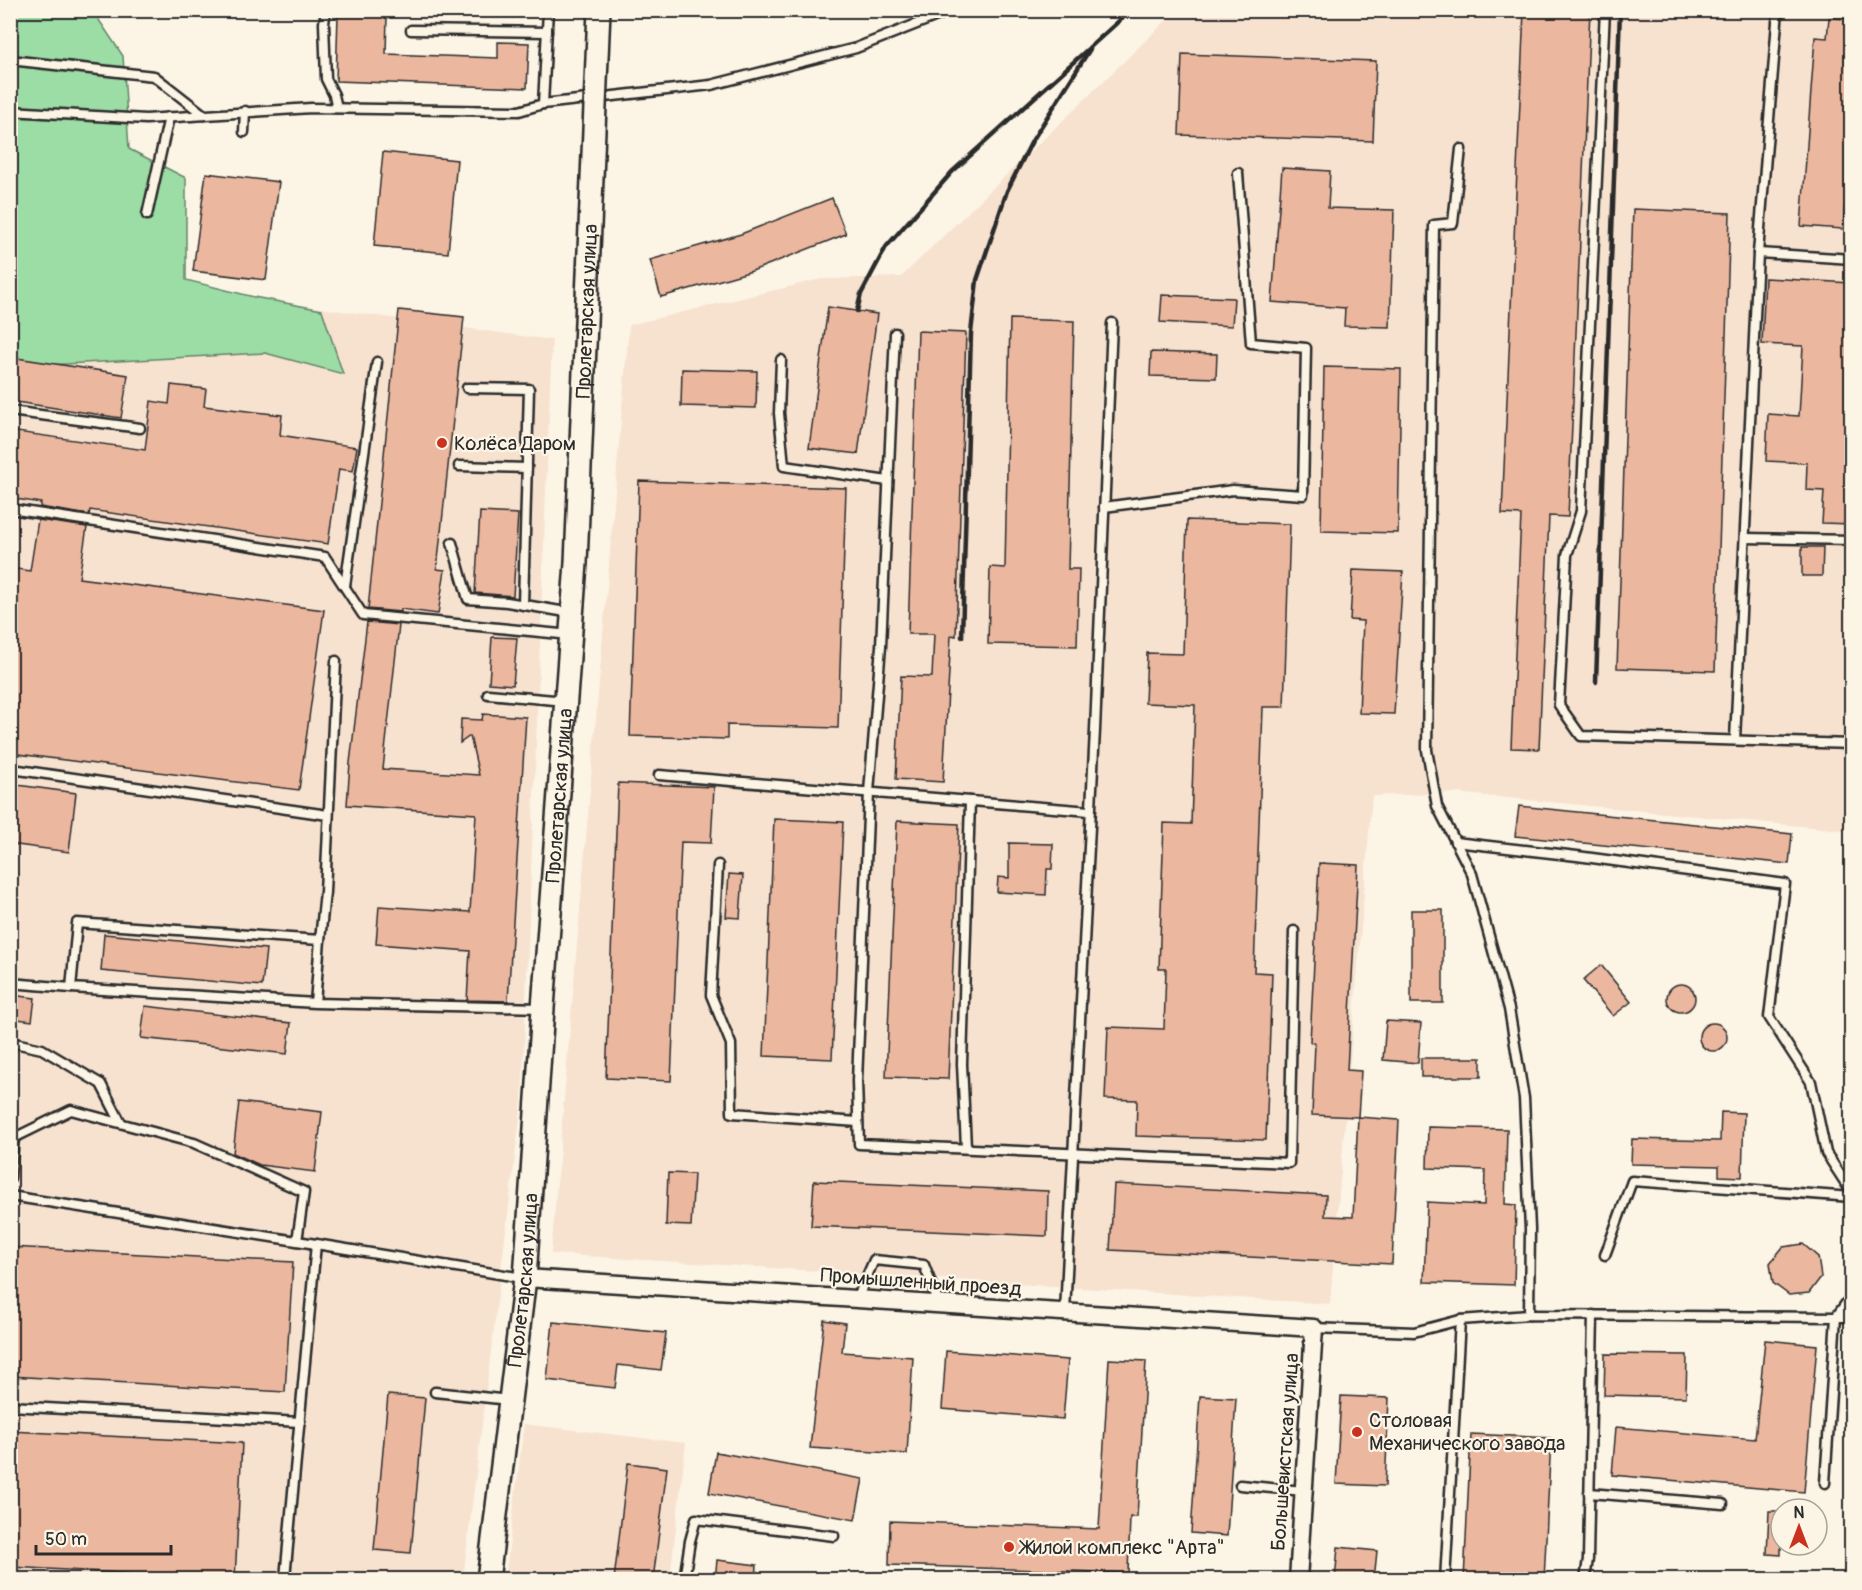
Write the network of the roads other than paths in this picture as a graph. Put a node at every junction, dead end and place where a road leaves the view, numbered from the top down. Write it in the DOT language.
graph roads {
  1 [pos="326,10"];
  2 [pos="548,10"];
  3 [pos="599,10"];
  4 [pos="952,10"];
  5 [pos="1605,10"];
  6 [pos="1778,10"];
  7 [pos="411,30"];
  8 [pos="547,32"];
  9 [pos="10,60"];
  10 [pos="543,104"];
  11 [pos="337,108"];
  12 [pos="10,111"];
  13 [pos="245,111"];
  14 [pos="204,115"];
  15 [pos="169,117"];
  16 [pos="244,132"];
  17 [pos="1461,149"];
  18 [pos="1239,173"];
  19 [pos="147,215"];
  20 [pos="1758,253"];
  21 [pos="1851,259"];
  22 [pos="1112,323"];
  23 [pos="895,333"];
  24 [pos="782,360"];
  25 [pos="377,362"];
  26 [pos="467,388"];
  27 [pos="10,411"];
  28 [pos="140,428"];
  29 [pos="459,466"];
  30 [pos="527,468"];
  31 [pos="888,481"];
  32 [pos="1104,507"];
  33 [pos="10,509"];
  34 [pos="1745,538"];
  35 [pos="1851,540"];
  36 [pos="452,543"];
  37 [pos="345,586"];
  38 [pos="523,605"];
  39 [pos="573,613"];
  40 [pos="571,635"];
  41 [pos="336,661"];
  42 [pos="488,694"];
  43 [pos="567,702"];
  44 [pos="1735,740"];
  45 [pos="1851,744"];
  46 [pos="12,769"];
  47 [pos="659,775"];
  48 [pos="869,792"];
  49 [pos="970,801"];
  50 [pos="1090,811"];
  51 [pos="328,815"];
  52 [pos="1455,842"];
  53 [pos="718,866"];
  54 [pos="1294,931"];
  55 [pos="320,940"];
  56 [pos="10,983"];
  57 [pos="71,988"];
  58 [pos="315,1003"];
  59 [pos="543,1008"];
  60 [pos="10,1042"];
  61 [pos="858,1122"];
  62 [pos="121,1123"];
  63 [pos="12,1136"];
  64 [pos="966,1147"];
  65 [pos="1073,1154"];
  66 [pos="10,1178"];
  67 [pos="1851,1195"];
  68 [pos="10,1196"];
  69 [pos="297,1241"];
  70 [pos="316,1244"];
  71 [pos="1605,1255"];
  72 [pos="525,1278"];
  73 [pos="1851,1295"];
  74 [pos="857,1299"];
  75 [pos="939,1304"];
  76 [pos="1065,1312"];
  77 [pos="1529,1315"];
  78 [pos="1593,1315"];
  79 [pos="1836,1317"];
  80 [pos="1851,1317"];
  81 [pos="1460,1320"];
  82 [pos="1314,1328"];
  83 [pos="435,1392"];
  84 [pos="510,1400"];
  85 [pos="10,1406"];
  86 [pos="300,1422"];
  87 [pos="1825,1483"];
  88 [pos="1240,1485"];
  89 [pos="1304,1491"];
  90 [pos="1589,1493"];
  91 [pos="1723,1504"];
  92 [pos="834,1536"];
  93 [pos="285,1578"];
  94 [pos="488,1580"];
  95 [pos="684,1580"];
  96 [pos="1298,1580"];
  97 [pos="1445,1580"];
  98 [pos="1585,1580"];
  1 -- 11 [label="lane"];
  2 -- 8 [label="lane"];
  3 -- 39 [label="street, Пролетарская улица, bridge"];
  4 -- 10 [label="lane"];
  5 -- 44 [label="lane"];
  6 -- 20 [label="lane"];
  7 -- 8 [label="lane"];
  8 -- 10 [label="lane"];
  9 -- 14 [label="lane"];
  10 -- 11 [label="lane"];
  11 -- 13 [label="lane"];
  12 -- 15 [label="lane"];
  13 -- 14 [label="lane"];
  13 -- 16 [label="lane"];
  14 -- 15 [label="lane"];
  15 -- 19 [label="lane"];
  17 -- 52 [label="lane"];
  18 -- 32 [label="lane"];
  20 -- 21 [label="lane"];
  20 -- 34 [label="lane"];
  22 -- 32 [label="lane"];
  23 -- 31 [label="lane"];
  24 -- 31 [label="lane"];
  25 -- 37 [label="lane"];
  26 -- 30 [label="lane"];
  27 -- 28 [label="lane"];
  29 -- 30 [label="lane"];
  30 -- 38 [label="lane"];
  31 -- 48 [label="lane"];
  32 -- 50 [label="lane"];
  33 -- 37 [label="lane"];
  34 -- 35 [label="lane"];
  34 -- 44 [label="lane"];
  36 -- 38 [label="lane"];
  37 -- 40 [label="lane"];
  38 -- 39 [label="lane"];
  39 -- 40 [label="street, Пролетарская улица"];
  40 -- 43 [label="street, Пролетарская улица"];
  41 -- 51 [label="lane"];
  42 -- 43 [label="lane"];
  43 -- 59 [label="street, Пролетарская улица"];
  44 -- 45 [label="lane"];
  46 -- 51 [label="lane"];
  47 -- 48 [label="lane"];
  48 -- 49 [label="lane"];
  48 -- 61 [label="lane"];
  49 -- 50 [label="lane"];
  49 -- 64 [label="lane"];
  50 -- 65 [label="lane"];
  51 -- 55 [label="lane"];
  52 -- 67 [label="lane"];
  52 -- 77 [label="lane"];
  53 -- 61 [label="lane"];
  54 -- 65 [label="lane"];
  55 -- 57 [label="lane"];
  55 -- 58 [label="lane"];
  56 -- 57 [label="lane"];
  57 -- 58 [label="lane"];
  58 -- 59 [label="lane"];
  59 -- 72 [label="street, Пролетарская улица"];
  60 -- 62 [label="lane"];
  61 -- 64 [label="lane"];
  62 -- 63 [label="lane"];
  62 -- 69 [label="lane"];
  63 -- 66 [label="lane"];
  64 -- 65 [label="lane"];
  65 -- 76 [label="lane"];
  67 -- 71 [label="lane"];
  68 -- 69 [label="lane"];
  69 -- 70 [label="lane"];
  70 -- 72 [label="lane"];
  70 -- 86 [label="lane"];
  72 -- 74 [label="street, Промышленный проезд"];
  72 -- 84 [label="street, Пролетарская улица"];
  73 -- 79 [label="lane"];
  74 -- 75 [label="street, Промышленный проезд"];
  74 -- 75 [label="lane"];
  75 -- 76 [label="street, Промышленный проезд"];
  76 -- 82 [label="street, Промышленный проезд"];
  77 -- 78 [label="lane"];
  77 -- 81 [label="lane"];
  78 -- 79 [label="lane"];
  78 -- 90 [label="lane"];
  79 -- 80 [label="lane"];
  79 -- 87 [label="lane"];
  81 -- 82 [label="lane"];
  81 -- 97 [label="lane"];
  82 -- 89 [label="street, Большевистская улица"];
  83 -- 84 [label="lane"];
  84 -- 94 [label="street, Пролетарская улица"];
  85 -- 86 [label="lane"];
  86 -- 93 [label="lane"];
  88 -- 89 [label="lane"];
  89 -- 96 [label="street, Большевистская улица"];
  90 -- 91 [label="lane"];
  90 -- 98 [label="lane"];
  92 -- 95 [label="lane"];
}
